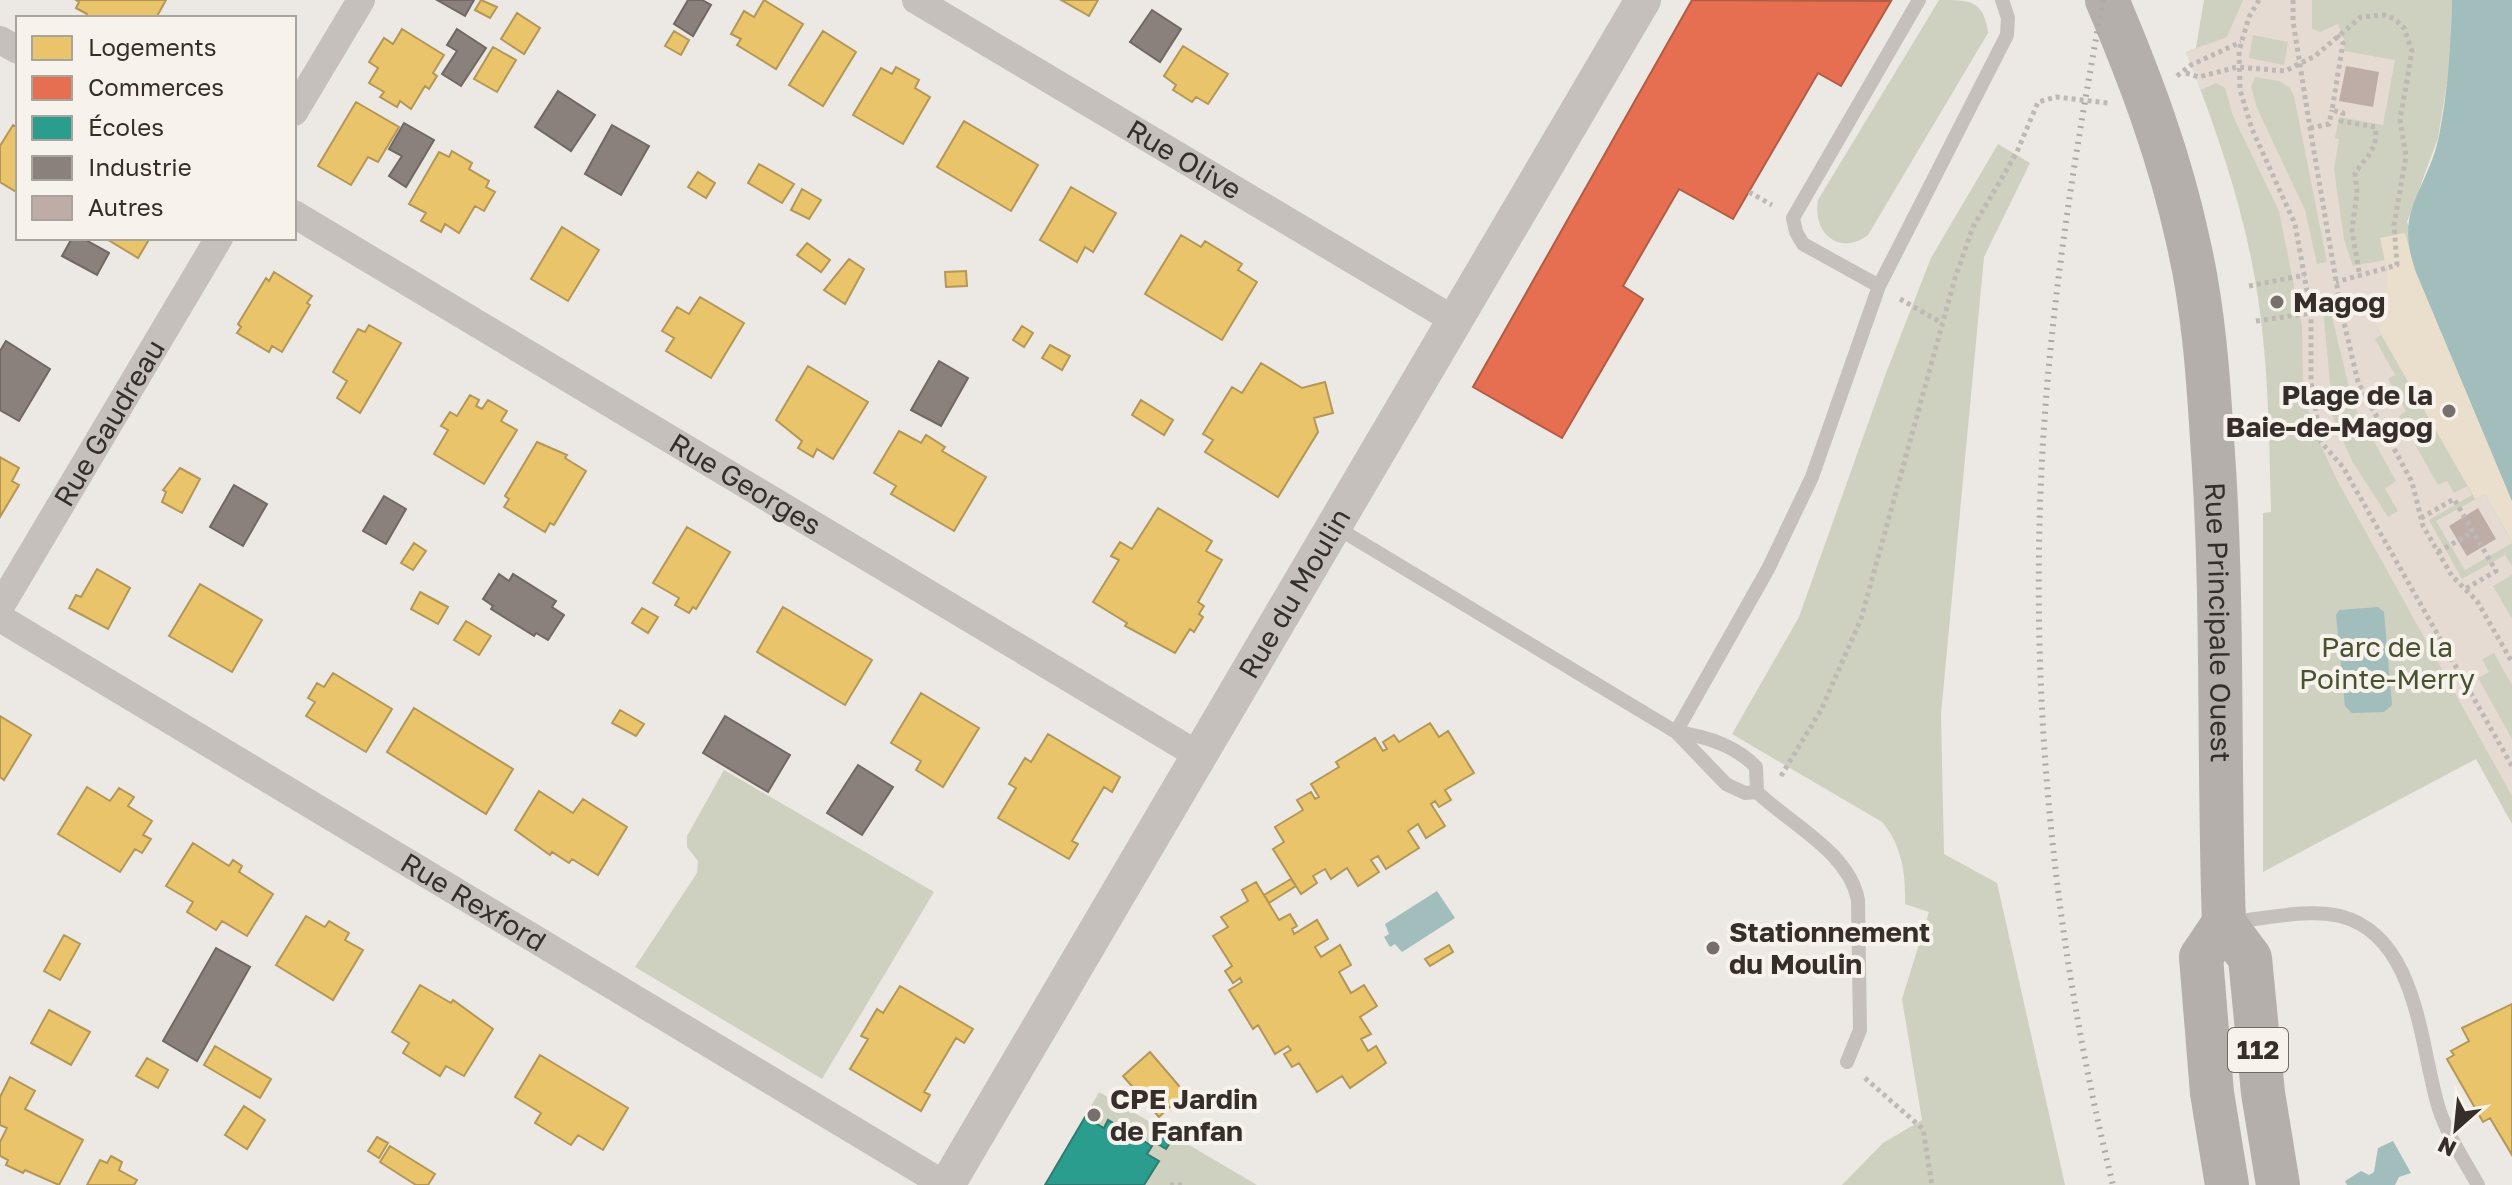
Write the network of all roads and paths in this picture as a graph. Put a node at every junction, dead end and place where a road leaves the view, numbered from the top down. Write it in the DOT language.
graph roads {
  1 [pos="361,0"];
  2 [pos="916,0"];
  3 [pos="1643,0"];
  4 [pos="1919,0"];
  5 [pos="2002,0"];
  6 [pos="2107,0"];
  7 [pos="2259,0"];
  8 [pos="2293,0"];
  9 [pos="2337,35"];
  10 [pos="2241,42"];
  11 [pos="2302,64"];
  12 [pos="2237,67"];
  13 [pos="2108,103"];
  14 [pos="296,109"];
  15 [pos="2332,110"];
  16 [pos="2310,128"];
  17 [pos="296,215"];
  18 [pos="218,240"];
  19 [pos="2305,275"];
  20 [pos="2360,277"];
  21 [pos="2336,282"];
  22 [pos="1879,286"];
  23 [pos="2249,286"];
  24 [pos="2311,313"];
  25 [pos="1454,320"];
  26 [pos="2256,321"];
  27 [pos="1942,323"];
  28 [pos="2421,518"];
  29 [pos="1333,525"];
  30 [pos="2473,532"];
  31 [pos="2438,552"];
  32 [pos="2465,589"];
  33 [pos="0,607"];
  34 [pos="0,618"];
  35 [pos="2512,662"];
  36 [pos="1676,732"];
  37 [pos="1198,755"];
  38 [pos="2512,766"];
  39 [pos="1757,792"];
  40 [pos="2224,923"];
  41 [pos="1847,1062"];
  42 [pos="946,1185"];
  43 [pos="1170,1185"];
  44 [pos="1182,1185"];
  45 [pos="1932,1185"];
  46 [pos="2227,1185"];
  47 [pos="2278,1185"];
  48 [pos="2478,1185"];
  1 -- 14 [label="street"];
  2 -- 25 [label="street, Rue Olive"];
  3 -- 25 [label="street, Rue du Moulin"];
  4 -- 22 [label="lane"];
  5 -- 22 [label="lane"];
  6 -- 40 [label="main road, Rue Principale Ouest"];
  7 -- 10 [label="path"];
  8 -- 11 [label="path"];
  9 -- 11 [label="path"];
  9 -- 15 [label="path"];
  9 -- 20 [label="path"];
  10 -- 12 [label="path"];
  10 -- 12 [label="path"];
  11 -- 12 [label="path"];
  11 -- 16 [label="path"];
  12 -- 19 [label="path"];
  13 -- 27 [label="path"];
  15 -- 16 [label="path"];
  15 -- 20 [label="path"];
  16 -- 21 [label="path"];
  17 -- 37 [label="street, Rue Georges"];
  18 -- 33 [label="street, Rue Gaudreau"];
  19 -- 23 [label="path"];
  19 -- 24 [label="path"];
  20 -- 21 [label="path"];
  21 -- 28 [label="path"];
  22 -- 27 [label="path"];
  22 -- 36 [label="lane"];
  24 -- 26 [label="path"];
  24 -- 38 [label="path"];
  25 -- 29 [label="street, Rue du Moulin"];
  27 -- 39 [label="path"];
  28 -- 30 [label="path"];
  28 -- 31 [label="path"];
  29 -- 36 [label="lane"];
  29 -- 37 [label="street, Rue du Moulin"];
  30 -- 31 [label="path"];
  30 -- 32 [label="path"];
  31 -- 32 [label="path"];
  32 -- 35 [label="path"];
  34 -- 42 [label="street, Rue Rexford"];
  36 -- 39 [label="lane"];
  36 -- 39 [label="lane"];
  37 -- 42 [label="street, Rue du Moulin"];
  39 -- 41 [label="lane"];
  40 -- 46 [label="main road, 112"];
  40 -- 47 [label="main road, 112"];
  40 -- 48 [label="lane"];
  41 -- 45 [label="path"];
  43 -- 44 [label="path"];
}
